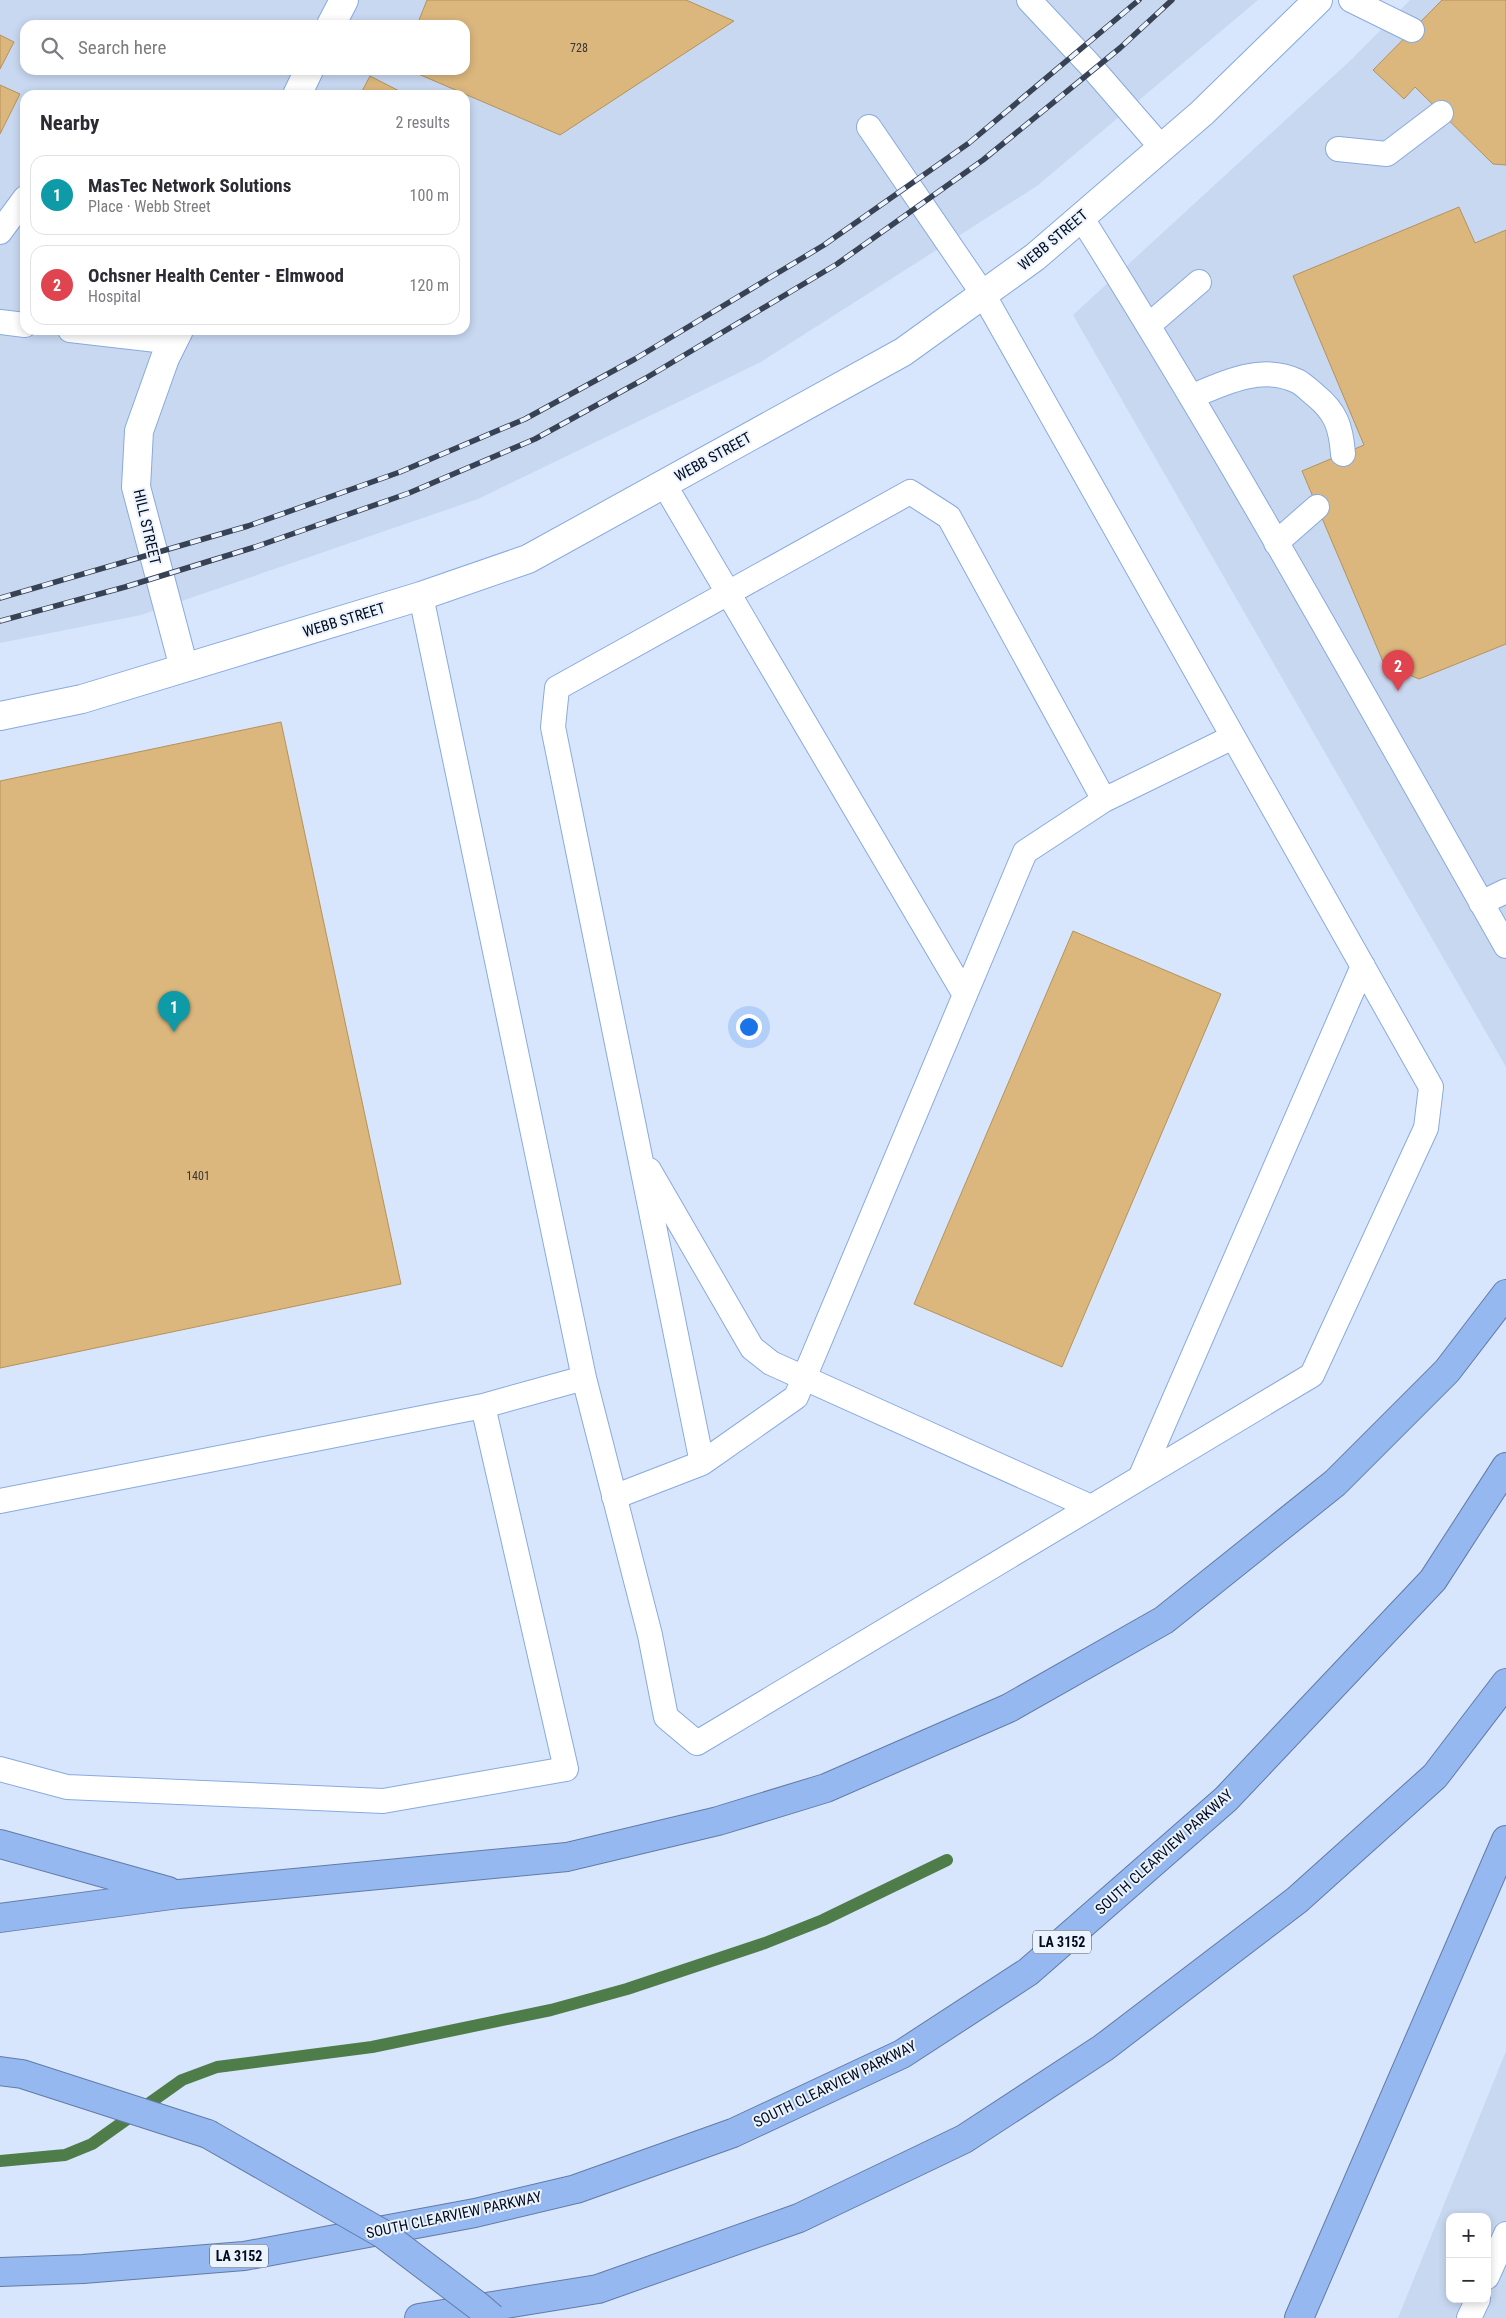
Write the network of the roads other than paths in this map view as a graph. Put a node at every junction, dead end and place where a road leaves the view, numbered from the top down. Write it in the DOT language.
graph roads {
  1 [pos="344,0"];
  2 [pos="1029,0"];
  3 [pos="1318,0"];
  4 [pos="1351,0"];
  5 [pos="334,20"];
  6 [pos="1412,30"];
  7 [pos="307,75"];
  8 [pos="299,90"];
  9 [pos="1441,113"];
  10 [pos="869,127"];
  11 [pos="1162,147"];
  12 [pos="1338,149"];
  13 [pos="20,205"];
  14 [pos="1081,217"];
  15 [pos="0,232"];
  16 [pos="1199,282"];
  17 [pos="983,294"];
  18 [pos="0,322"];
  19 [pos="20,324"];
  20 [pos="1149,325"];
  21 [pos="158,335"];
  22 [pos="176,336"];
  23 [pos="1191,397"];
  24 [pos="1343,454"];
  25 [pos="664,484"];
  26 [pos="1317,506"];
  27 [pos="1276,543"];
  28 [pos="729,593"];
  29 [pos="422,596"];
  30 [pos="184,668"];
  31 [pos="0,716"];
  32 [pos="1233,737"];
  33 [pos="1104,800"];
  34 [pos="1506,892"];
  35 [pos="1481,903"];
  36 [pos="1506,946"];
  37 [pos="1363,966"];
  38 [pos="965,995"];
  39 [pos="639,1154"];
  40 [pos="1506,1294"];
  41 [pos="584,1378"];
  42 [pos="805,1378"];
  43 [pos="483,1406"];
  44 [pos="702,1463"];
  45 [pos="1506,1467"];
  46 [pos="1140,1478"];
  47 [pos="614,1497"];
  48 [pos="0,1501"];
  49 [pos="1091,1507"];
  50 [pos="1506,1683"];
  51 [pos="0,1769"];
  52 [pos="1506,1840"];
  53 [pos="0,1844"];
  54 [pos="179,1894"];
  55 [pos="0,1918"];
  56 [pos="0,2071"];
  57 [pos="1506,2234"];
  58 [pos="1491,2268"];
  59 [pos="0,2272"];
  60 [pos="1476,2303"];
  61 [pos="419,2318"];
  62 [pos="492,2318"];
  63 [pos="1299,2318"];
  64 [pos="1469,2318"];
  1 -- 5 [label="street"];
  2 -- 11 [label="lane"];
  3 -- 11 [label="street, WEBB STREET"];
  4 -- 6 [label="lane"];
  7 -- 8 [label="street"];
  9 -- 12 [label="lane"];
  10 -- 17 [label="lane"];
  11 -- 14 [label="street, WEBB STREET"];
  13 -- 15 [label="lane"];
  14 -- 17 [label="street, WEBB STREET"];
  14 -- 20 [label="lane"];
  16 -- 20 [label="lane"];
  17 -- 25 [label="street, WEBB STREET"];
  17 -- 32 [label="lane"];
  18 -- 19 [label="lane"];
  20 -- 23 [label="lane"];
  21 -- 22 [label="lane"];
  22 -- 30 [label="street, HILL STREET"];
  23 -- 24 [label="lane"];
  23 -- 27 [label="lane"];
  25 -- 28 [label="lane"];
  25 -- 29 [label="street, WEBB STREET"];
  26 -- 27 [label="lane"];
  27 -- 35 [label="lane"];
  28 -- 33 [label="lane"];
  28 -- 38 [label="lane"];
  28 -- 39 [label="lane"];
  29 -- 30 [label="street, WEBB STREET"];
  29 -- 41 [label="lane"];
  30 -- 31 [label="street, WEBB STREET"];
  32 -- 33 [label="lane"];
  32 -- 37 [label="lane"];
  33 -- 38 [label="lane"];
  34 -- 35 [label="lane"];
  35 -- 36 [label="lane"];
  37 -- 46 [label="lane"];
  37 -- 46 [label="lane"];
  38 -- 42 [label="lane"];
  39 -- 42 [label="lane"];
  39 -- 44 [label="lane"];
  40 -- 54 [label="highway"];
  41 -- 43 [label="lane"];
  41 -- 47 [label="lane"];
  42 -- 44 [label="lane"];
  42 -- 49 [label="lane"];
  43 -- 48 [label="lane"];
  43 -- 51 [label="lane"];
  44 -- 47 [label="lane"];
  45 -- 59 [label="highway, SOUTH CLEARVIEW PARKWAY / LA 3152"];
  46 -- 49 [label="lane"];
  47 -- 49 [label="lane"];
  50 -- 61 [label="highway"];
  52 -- 63 [label="highway"];
  53 -- 54 [label="highway"];
  54 -- 55 [label="highway"];
  56 -- 62 [label="highway, bridge"];
  57 -- 58 [label="lane"];
  60 -- 64 [label="lane"];
}
